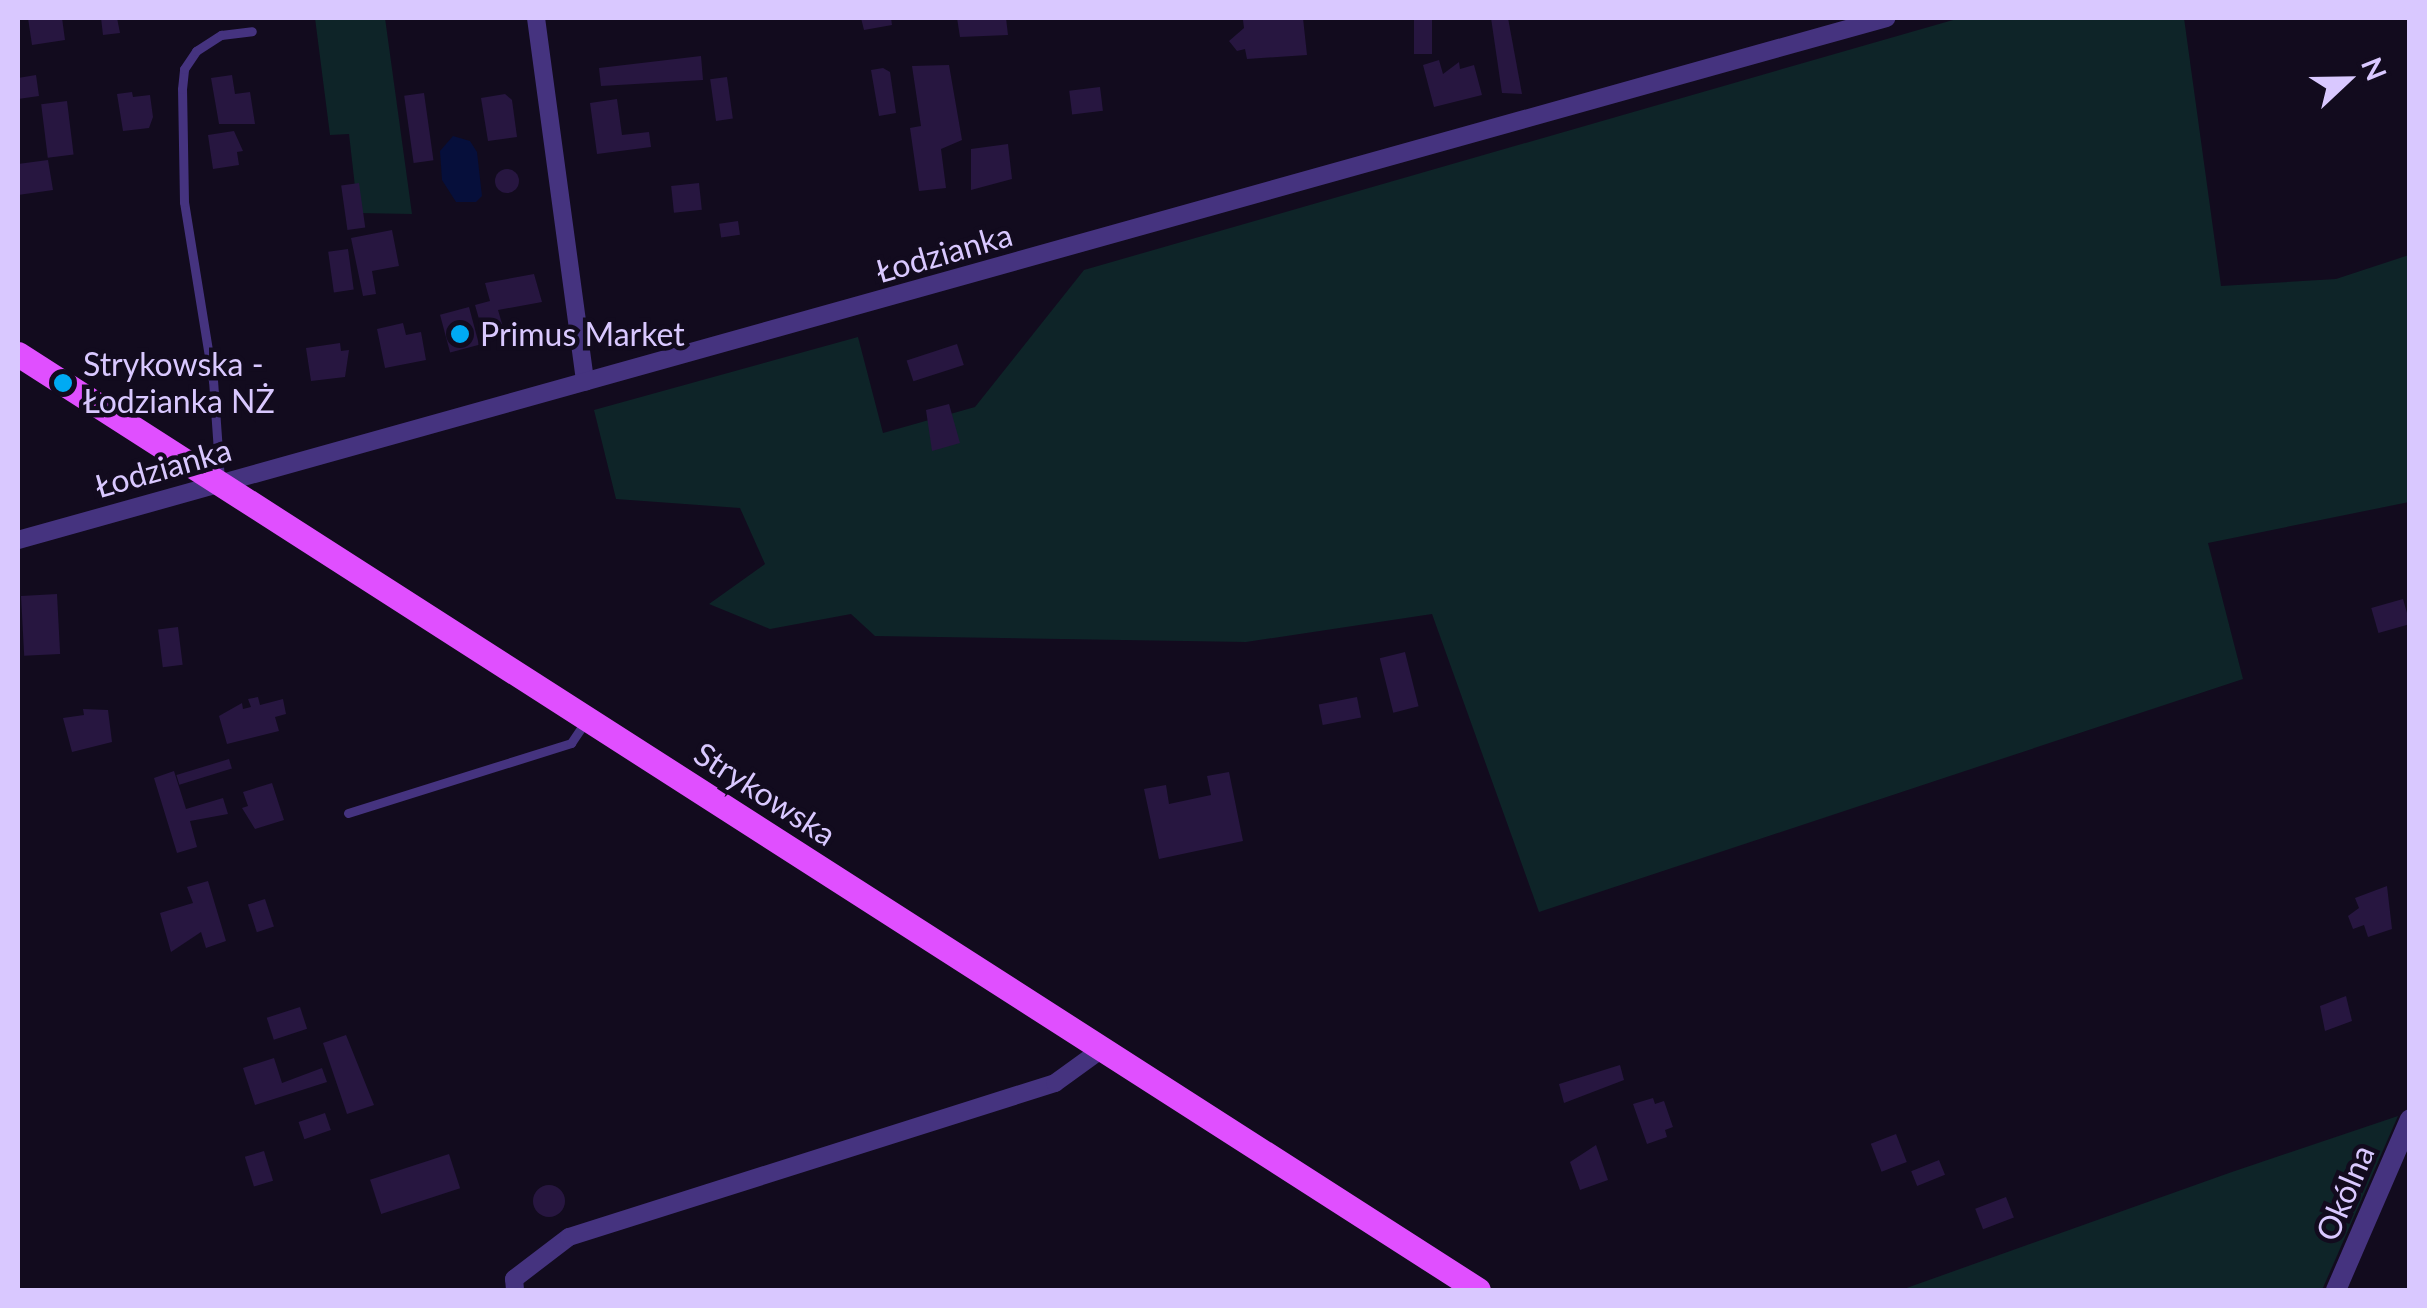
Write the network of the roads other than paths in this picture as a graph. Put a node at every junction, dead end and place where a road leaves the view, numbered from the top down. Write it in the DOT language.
graph roads {
  1 [pos="536,18"];
  2 [pos="1886,18"];
  3 [pos="252,31"];
  4 [pos="18,354"];
  5 [pos="585,382"];
  6 [pos="220,483"];
  7 [pos="18,540"];
  8 [pos="587,719"];
  9 [pos="348,813"];
  10 [pos="1102,1049"];
  11 [pos="2410,1119"];
  12 [pos="514,1285"];
  13 [pos="1478,1290"];
  14 [pos="2336,1290"];
  1 -- 5 [label="street"];
  2 -- 5 [label="street, Łodzianka"];
  3 -- 6 [label="lane"];
  4 -- 6 [label="main road, Strykowska"];
  5 -- 6 [label="street, Łodzianka"];
  6 -- 7 [label="street, Łodzianka"];
  6 -- 8 [label="main road, Strykowska"];
  8 -- 9 [label="lane"];
  8 -- 10 [label="main road, Strykowska"];
  10 -- 12 [label="street"];
  10 -- 13 [label="main road, Strykowska"];
  11 -- 14 [label="street, Okólna"];
}
